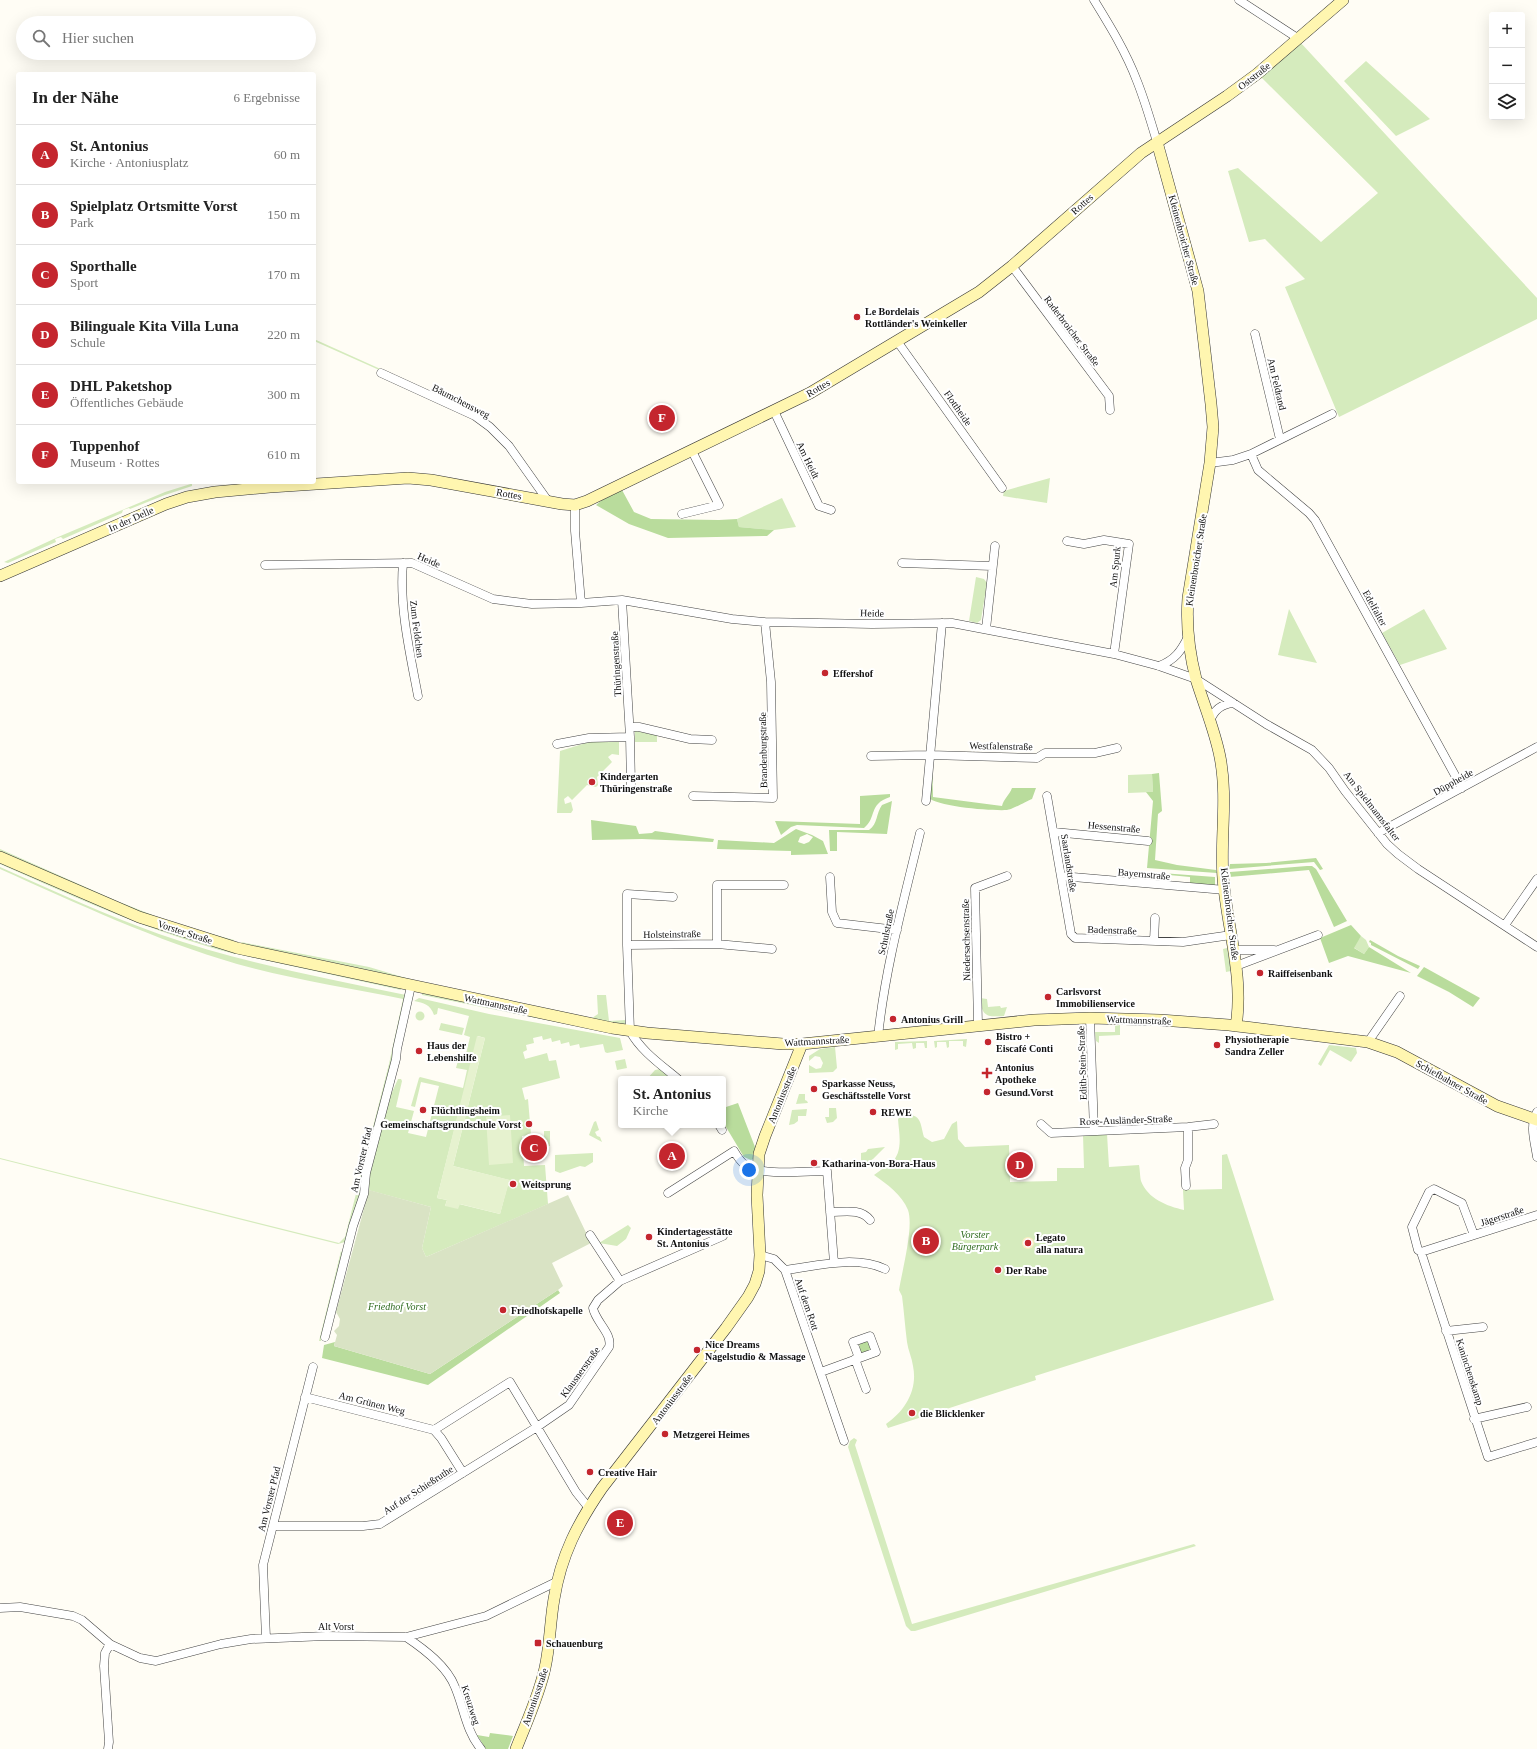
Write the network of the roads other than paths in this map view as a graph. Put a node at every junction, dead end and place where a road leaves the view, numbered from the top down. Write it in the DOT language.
graph roads {
  1 [pos="1094,0"];
  2 [pos="1239,0"];
  3 [pos="1341,1"];
  4 [pos="1299,39"];
  5 [pos="1157,142"];
  6 [pos="1012,266"];
  7 [pos="1254,334"];
  8 [pos="896,341"];
  9 [pos="381,373"];
  10 [pos="1110,410"];
  11 [pos="774,411"];
  12 [pos="1332,414"];
  13 [pos="1280,439"];
  14 [pos="692,451"];
  15 [pos="1251,454"];
  16 [pos="1210,462"];
  17 [pos="315,484"];
  18 [pos="316,484"];
  19 [pos="270,487"];
  20 [pos="1002,488"];
  21 [pos="548,501"];
  22 [pos="575,505"];
  23 [pos="830,510"];
  24 [pos="682,514"];
  25 [pos="1067,542"];
  26 [pos="995,546"];
  27 [pos="403,563"];
  28 [pos="902,563"];
  29 [pos="264,565"];
  30 [pos="992,566"];
  31 [pos="0,576"];
  32 [pos="622,600"];
  33 [pos="581,603"];
  34 [pos="766,622"];
  35 [pos="942,623"];
  36 [pos="986,629"];
  37 [pos="1188,637"];
  38 [pos="1114,654"];
  39 [pos="1159,666"];
  40 [pos="1196,679"];
  41 [pos="418,696"];
  42 [pos="1233,704"];
  43 [pos="1210,721"];
  44 [pos="630,727"];
  45 [pos="630,737"];
  46 [pos="712,740"];
  47 [pos="557,744"];
  48 [pos="1537,747"];
  49 [pos="1117,748"];
  50 [pos="930,754"];
  51 [pos="871,756"];
  52 [pos="631,785"];
  53 [pos="1462,788"];
  54 [pos="693,796"];
  55 [pos="1047,796"];
  56 [pos="926,801"];
  57 [pos="1054,832"];
  58 [pos="920,833"];
  59 [pos="1378,833"];
  60 [pos="1148,840"];
  61 [pos="0,857"];
  62 [pos="1007,876"];
  63 [pos="1061,876"];
  64 [pos="830,877"];
  65 [pos="1537,879"];
  66 [pos="784,885"];
  67 [pos="1225,890"];
  68 [pos="673,897"];
  69 [pos="1155,918"];
  70 [pos="1505,925"];
  71 [pos="897,930"];
  72 [pos="1070,934"];
  73 [pos="1231,935"];
  74 [pos="1318,935"];
  75 [pos="1154,941"];
  76 [pos="717,944"];
  77 [pos="627,945"];
  78 [pos="1537,947"];
  79 [pos="772,949"];
  80 [pos="1281,949"];
  81 [pos="1233,950"];
  82 [pos="1236,966"];
  83 [pos="378,979"];
  84 [pos="411,986"];
  85 [pos="1400,996"];
  86 [pos="1090,1018"];
  87 [pos="978,1025"];
  88 [pos="1236,1026"];
  89 [pos="630,1031"];
  90 [pos="878,1037"];
  91 [pos="1368,1042"];
  92 [pos="802,1044"];
  93 [pos="674,1076"];
  94 [pos="1536,1117"];
  95 [pos="1041,1124"];
  96 [pos="1214,1124"];
  97 [pos="1188,1127"];
  98 [pos="1094,1131"];
  99 [pos="1537,1157"];
  100 [pos="758,1169"];
  101 [pos="1186,1186"];
  102 [pos="668,1192"];
  103 [pos="830,1212"];
  104 [pos="1537,1215"];
  105 [pos="870,1220"];
  106 [pos="590,1235"];
  107 [pos="1474,1235"];
  108 [pos="723,1236"];
  109 [pos="1421,1252"];
  110 [pos="760,1255"];
  111 [pos="834,1263"];
  112 [pos="885,1268"];
  113 [pos="785,1270"];
  114 [pos="620,1281"];
  115 [pos="1483,1327"];
  116 [pos="1446,1331"];
  117 [pos="324,1336"];
  118 [pos="313,1367"];
  119 [pos="821,1372"];
  120 [pos="866,1389"];
  121 [pos="305,1397"];
  122 [pos="1528,1407"];
  123 [pos="1474,1418"];
  124 [pos="537,1427"];
  125 [pos="434,1430"];
  126 [pos="844,1440"];
  127 [pos="1537,1442"];
  128 [pos="463,1473"];
  129 [pos="588,1507"];
  130 [pos="273,1526"];
  131 [pos="558,1581"];
  132 [pos="0,1608"];
  133 [pos="406,1637"];
  134 [pos="266,1638"];
  135 [pos="110,1644"];
  136 [pos="108,1749"];
  137 [pos="481,1749"];
  138 [pos="516,1749"];
  1 -- 5 [label="street"];
  2 -- 4 [label="street"];
  3 -- 4 [label="street, Oststraße"];
  4 -- 5 [label="street, Oststraße"];
  5 -- 6 [label="street, Rottes"];
  5 -- 16 [label="street, Kleinenbroicher Straße"];
  6 -- 8 [label="street, Rottes"];
  6 -- 10 [label="street, Raderbroicher Straße"];
  7 -- 13 [label="street, Am Feldrand"];
  8 -- 11 [label="street, Rottes"];
  8 -- 20 [label="street, Flottheide"];
  9 -- 21 [label="street, Bäumchensweg"];
  11 -- 14 [label="street, Rottes"];
  11 -- 23 [label="street, Am Heidt"];
  12 -- 13 [label="street"];
  13 -- 15 [label="street"];
  14 -- 22 [label="street, Rottes"];
  14 -- 24 [label="street"];
  15 -- 16 [label="street"];
  15 -- 53 [label="street, Edelfalter"];
  16 -- 37 [label="street, Kleinenbroicher Straße"];
  17 -- 19 [label="street, Rottes"];
  18 -- 21 [label="street, Rottes"];
  19 -- 31 [label="street, In der Delle"];
  21 -- 22 [label="street, Rottes"];
  22 -- 33 [label="street"];
  25 -- 38 [label="street, Am Spurk"];
  26 -- 30 [label="street"];
  27 -- 29 [label="street, Heide"];
  27 -- 33 [label="street, Heide"];
  27 -- 41 [label="street, Zum Feldchen"];
  28 -- 30 [label="street"];
  30 -- 36 [label="street"];
  32 -- 33 [label="street, Heide"];
  32 -- 34 [label="street, Heide"];
  32 -- 44 [label="street, Thüringenstraße"];
  34 -- 35 [label="street, Heide"];
  34 -- 54 [label="street, Brandenburgstraße"];
  35 -- 36 [label="street, Heide"];
  35 -- 50 [label="street"];
  36 -- 38 [label="street, Heide"];
  37 -- 39 [label="street"];
  37 -- 40 [label="street, Kleinenbroicher Straße"];
  38 -- 39 [label="street, Heide"];
  39 -- 40 [label="street, Heide"];
  40 -- 42 [label="street, Am Spielmannsfalter"];
  40 -- 43 [label="street, Kleinenbroicher Straße"];
  42 -- 43 [label="street"];
  42 -- 59 [label="street, Am Spielmannsfalter"];
  43 -- 67 [label="street, Kleinenbroicher Straße"];
  44 -- 45 [label="street, Thüringenstraße"];
  44 -- 46 [label="street"];
  45 -- 47 [label="street"];
  45 -- 52 [label="street, Thüringenstraße"];
  48 -- 53 [label="street, Düppheide"];
  49 -- 50 [label="street, Westfalenstraße"];
  50 -- 51 [label="street, Westfalenstraße"];
  50 -- 56 [label="street"];
  53 -- 59 [label="street, Düppheide"];
  55 -- 57 [label="street, Saarlandstraße"];
  57 -- 60 [label="street, Hessenstraße"];
  57 -- 63 [label="street, Saarlandstraße"];
  58 -- 71 [label="street, Schulstraße"];
  59 -- 70 [label="street, Am Spielmannsfalter"];
  61 -- 83 [label="street, Vorster Straße"];
  62 -- 87 [label="street, Niedersachsenstraße"];
  63 -- 67 [label="street, Bayernstraße"];
  63 -- 72 [label="street, Saarlandstraße"];
  64 -- 71 [label="street"];
  65 -- 70 [label="street"];
  66 -- 76 [label="street"];
  67 -- 73 [label="street, Kleinenbroicher Straße"];
  68 -- 77 [label="street"];
  69 -- 75 [label="street"];
  70 -- 78 [label="street, Am Spielmannsfalter"];
  71 -- 90 [label="street, Schulstraße"];
  72 -- 75 [label="street, Badenstraße"];
  73 -- 75 [label="street, Badenstraße"];
  73 -- 81 [label="street, Kleinenbroicher Straße"];
  74 -- 80 [label="street"];
  76 -- 77 [label="street, Holsteinstraße"];
  76 -- 79 [label="street, Holsteinstraße"];
  77 -- 89 [label="street"];
  80 -- 81 [label="street"];
  80 -- 82 [label="street"];
  81 -- 82 [label="street, Kleinenbroicher Straße"];
  82 -- 88 [label="street, Kleinenbroicher Straße"];
  83 -- 84 [label="street, Wattmannstraße"];
  84 -- 89 [label="street, Wattmannstraße"];
  84 -- 117 [label="street, Am Vorster Pfad"];
  85 -- 91 [label="street"];
  86 -- 87 [label="street, Wattmannstraße"];
  86 -- 88 [label="street, Wattmannstraße"];
  86 -- 98 [label="street, Edith-Stein-Straße"];
  87 -- 90 [label="street, Wattmannstraße"];
  88 -- 91 [label="street, Schiefbahner Straße"];
  89 -- 92 [label="street, Wattmannstraße"];
  89 -- 93 [label="street"];
  90 -- 92 [label="street, Wattmannstraße"];
  91 -- 94 [label="street, Schiefbahner Straße"];
  92 -- 100 [label="street, Antoniusstraße"];
  94 -- 99 [label="street"];
  95 -- 98 [label="street, Rose-Ausländer-Straße"];
  96 -- 97 [label="street, Rose-Ausländer-Straße"];
  97 -- 98 [label="street, Rose-Ausländer-Straße"];
  97 -- 101 [label="street"];
  100 -- 102 [label="street"];
  100 -- 103 [label="street"];
  100 -- 110 [label="street, Antoniusstraße"];
  103 -- 105 [label="street"];
  103 -- 111 [label="street"];
  104 -- 107 [label="street, Jägerstraße"];
  106 -- 114 [label="street"];
  107 -- 109 [label="street, Jägerstraße"];
  107 -- 109 [label="street, Jägerstraße"];
  108 -- 114 [label="street, Klausnerstraße"];
  109 -- 116 [label="street, Kaninchenskamp"];
  110 -- 113 [label="street, Auf dem Rott"];
  110 -- 129 [label="street, Antoniusstraße"];
  111 -- 112 [label="street"];
  111 -- 113 [label="street"];
  113 -- 119 [label="street, Auf dem Rott"];
  114 -- 124 [label="street, Klausnerstraße"];
  115 -- 116 [label="street, Kaninchenskamp"];
  116 -- 123 [label="street, Kaninchenskamp"];
  118 -- 121 [label="street, Am Vorster Pfad"];
  119 -- 120 [label="street"];
  119 -- 126 [label="street, Auf dem Rott"];
  121 -- 125 [label="street, Am Grünen Weg"];
  121 -- 130 [label="street, Am Vorster Pfad"];
  122 -- 123 [label="street, Kaninchenskamp"];
  123 -- 127 [label="street, Kaninchenskamp"];
  124 -- 125 [label="street"];
  124 -- 128 [label="street, Auf der Schießruthe"];
  124 -- 129 [label="street"];
  125 -- 128 [label="street"];
  128 -- 130 [label="street, Auf der Schießruthe"];
  129 -- 131 [label="street, Antoniusstraße"];
  130 -- 134 [label="street, Am Vorster Pfad"];
  131 -- 133 [label="street, Alt Vorst"];
  131 -- 138 [label="street, Antoniusstraße"];
  132 -- 135 [label="street, Alt Vorst"];
  133 -- 134 [label="street, Alt Vorst"];
  133 -- 137 [label="street, Kreuzweg"];
  134 -- 135 [label="street, Alt Vorst"];
  135 -- 136 [label="street"];
}
